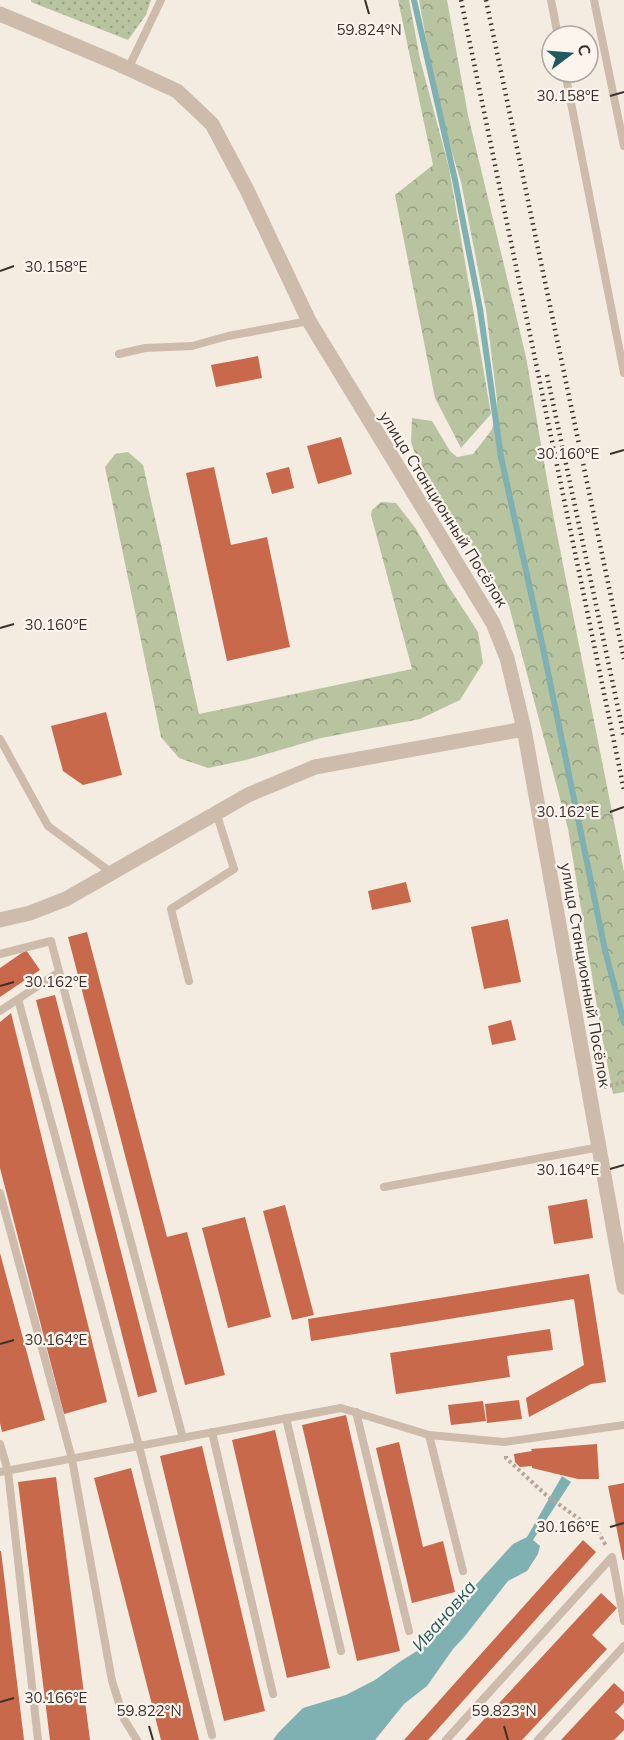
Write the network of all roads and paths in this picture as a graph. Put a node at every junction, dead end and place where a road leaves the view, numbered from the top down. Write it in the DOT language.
graph roads {
  1 [pos="161,0"];
  2 [pos="551,0"];
  3 [pos="594,0"];
  4 [pos="0,14"];
  5 [pos="556,24"];
  6 [pos="128,69"];
  7 [pos="567,84"];
  8 [pos="624,146"];
  9 [pos="309,321"];
  10 [pos="119,354"];
  11 [pos="624,373"];
  12 [pos="524,729"];
  13 [pos="0,739"];
  14 [pos="216,812"];
  15 [pos="112,873"];
  16 [pos="0,920"];
  17 [pos="0,954"];
  18 [pos="59,972"];
  19 [pos="189,981"];
  20 [pos="18,999"];
  21 [pos="0,1011"];
  22 [pos="600,1147"];
  23 [pos="384,1187"];
  24 [pos="0,1193"];
  25 [pos="624,1287"];
  26 [pos="356,1412"];
  27 [pos="286,1419"];
  28 [pos="624,1425"];
  29 [pos="212,1432"];
  30 [pos="429,1435"];
  31 [pos="183,1438"];
  32 [pos="504,1442"];
  33 [pos="0,1444"];
  34 [pos="139,1446"];
  35 [pos="72,1459"];
  36 [pos="4,1472"];
  37 [pos="612,1557"];
  38 [pos="462,1571"];
  39 [pos="624,1621"];
  40 [pos="409,1631"];
  41 [pos="624,1646"];
  42 [pos="341,1651"];
  43 [pos="273,1694"];
  44 [pos="212,1735"];
  45 [pos="38,1740"];
  46 [pos="136,1740"];
  47 [pos="446,1740"];
  48 [pos="538,1740"];
  1 -- 6 [label="lane"];
  2 -- 5 [label="lane"];
  3 -- 8 [label="lane"];
  4 -- 6 [label="street, улица Станционный Посёлок"];
  6 -- 9 [label="street, улица Станционный Посёлок"];
  7 -- 11 [label="lane"];
  9 -- 10 [label="lane"];
  9 -- 12 [label="street, улица Станционный Посёлок"];
  12 -- 14 [label="street"];
  12 -- 22 [label="street, улица Станционный Посёлок"];
  13 -- 15 [label="lane"];
  14 -- 15 [label="street"];
  14 -- 19 [label="lane"];
  15 -- 16 [label="street"];
  17 -- 18 [label="lane"];
  18 -- 20 [label="lane"];
  18 -- 31 [label="lane"];
  20 -- 21 [label="lane"];
  20 -- 34 [label="lane"];
  22 -- 23 [label="lane"];
  22 -- 25 [label="street, улица Станционный Посёлок"];
  24 -- 35 [label="lane"];
  26 -- 27 [label="lane"];
  26 -- 30 [label="lane"];
  26 -- 40 [label="lane"];
  27 -- 29 [label="lane"];
  27 -- 42 [label="lane"];
  28 -- 32 [label="lane"];
  29 -- 31 [label="lane"];
  29 -- 43 [label="lane"];
  30 -- 32 [label="lane"];
  30 -- 38 [label="lane"];
  31 -- 34 [label="lane"];
  32 -- 37 [label="path"];
  33 -- 36 [label="lane"];
  34 -- 35 [label="lane"];
  34 -- 44 [label="lane"];
  35 -- 36 [label="lane"];
  35 -- 46 [label="lane"];
  36 -- 45 [label="lane"];
  37 -- 39 [label="lane"];
  37 -- 47 [label="lane"];
  41 -- 48 [label="lane"];
}
